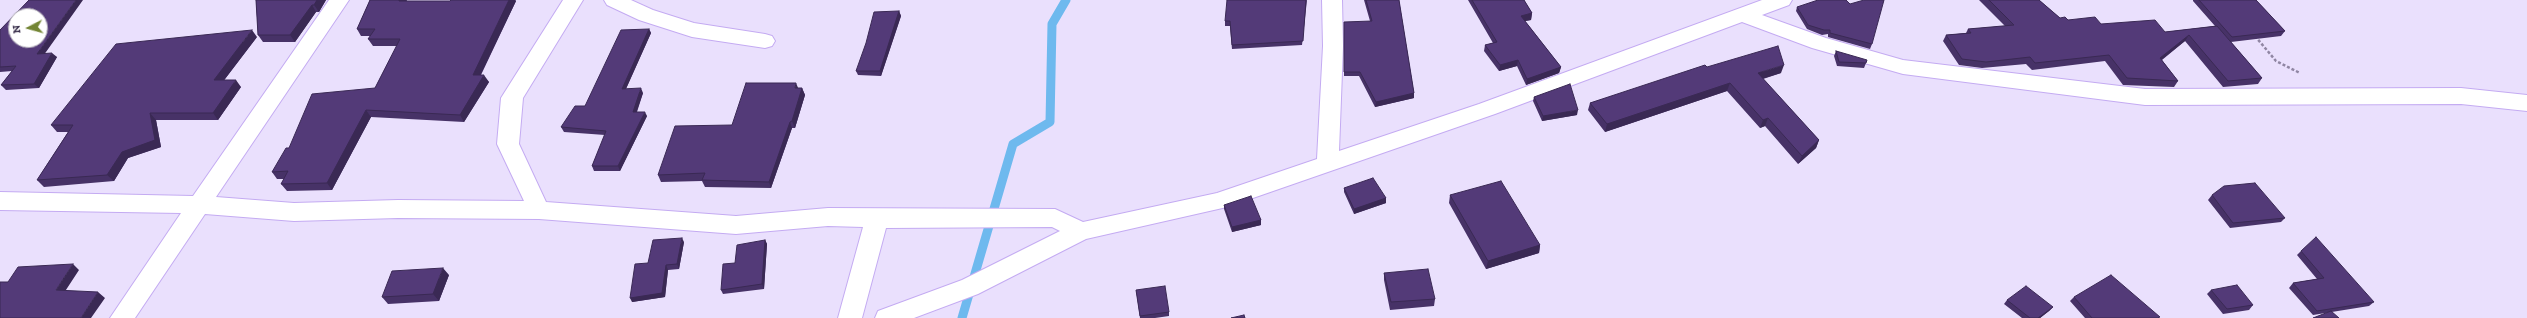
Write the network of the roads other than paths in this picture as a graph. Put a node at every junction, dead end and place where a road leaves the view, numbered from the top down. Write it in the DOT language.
graph roads {
  1 [pos="339,0"];
  2 [pos="573,0"];
  3 [pos="614,0"];
  4 [pos="1332,0"];
  5 [pos="1782,0"];
  6 [pos="1743,15"];
  7 [pos="765,41"];
  8 [pos="2527,103"];
  9 [pos="1328,164"];
  10 [pos="0,201"];
  11 [pos="201,205"];
  12 [pos="539,210"];
  13 [pos="877,219"];
  14 [pos="1081,231"];
  15 [pos="122,318"];
  16 [pos="850,318"];
  17 [pos="887,318"];
  1 -- 11 [label="street"];
  2 -- 12 [label="street"];
  3 -- 7 [label="street"];
  4 -- 9 [label="street"];
  5 -- 6 [label="street"];
  6 -- 8 [label="street"];
  6 -- 9 [label="street"];
  9 -- 14 [label="street"];
  10 -- 11 [label="street"];
  11 -- 12 [label="street"];
  11 -- 15 [label="street"];
  12 -- 13 [label="street"];
  13 -- 14 [label="street"];
  13 -- 16 [label="street"];
  14 -- 17 [label="street"];
}
